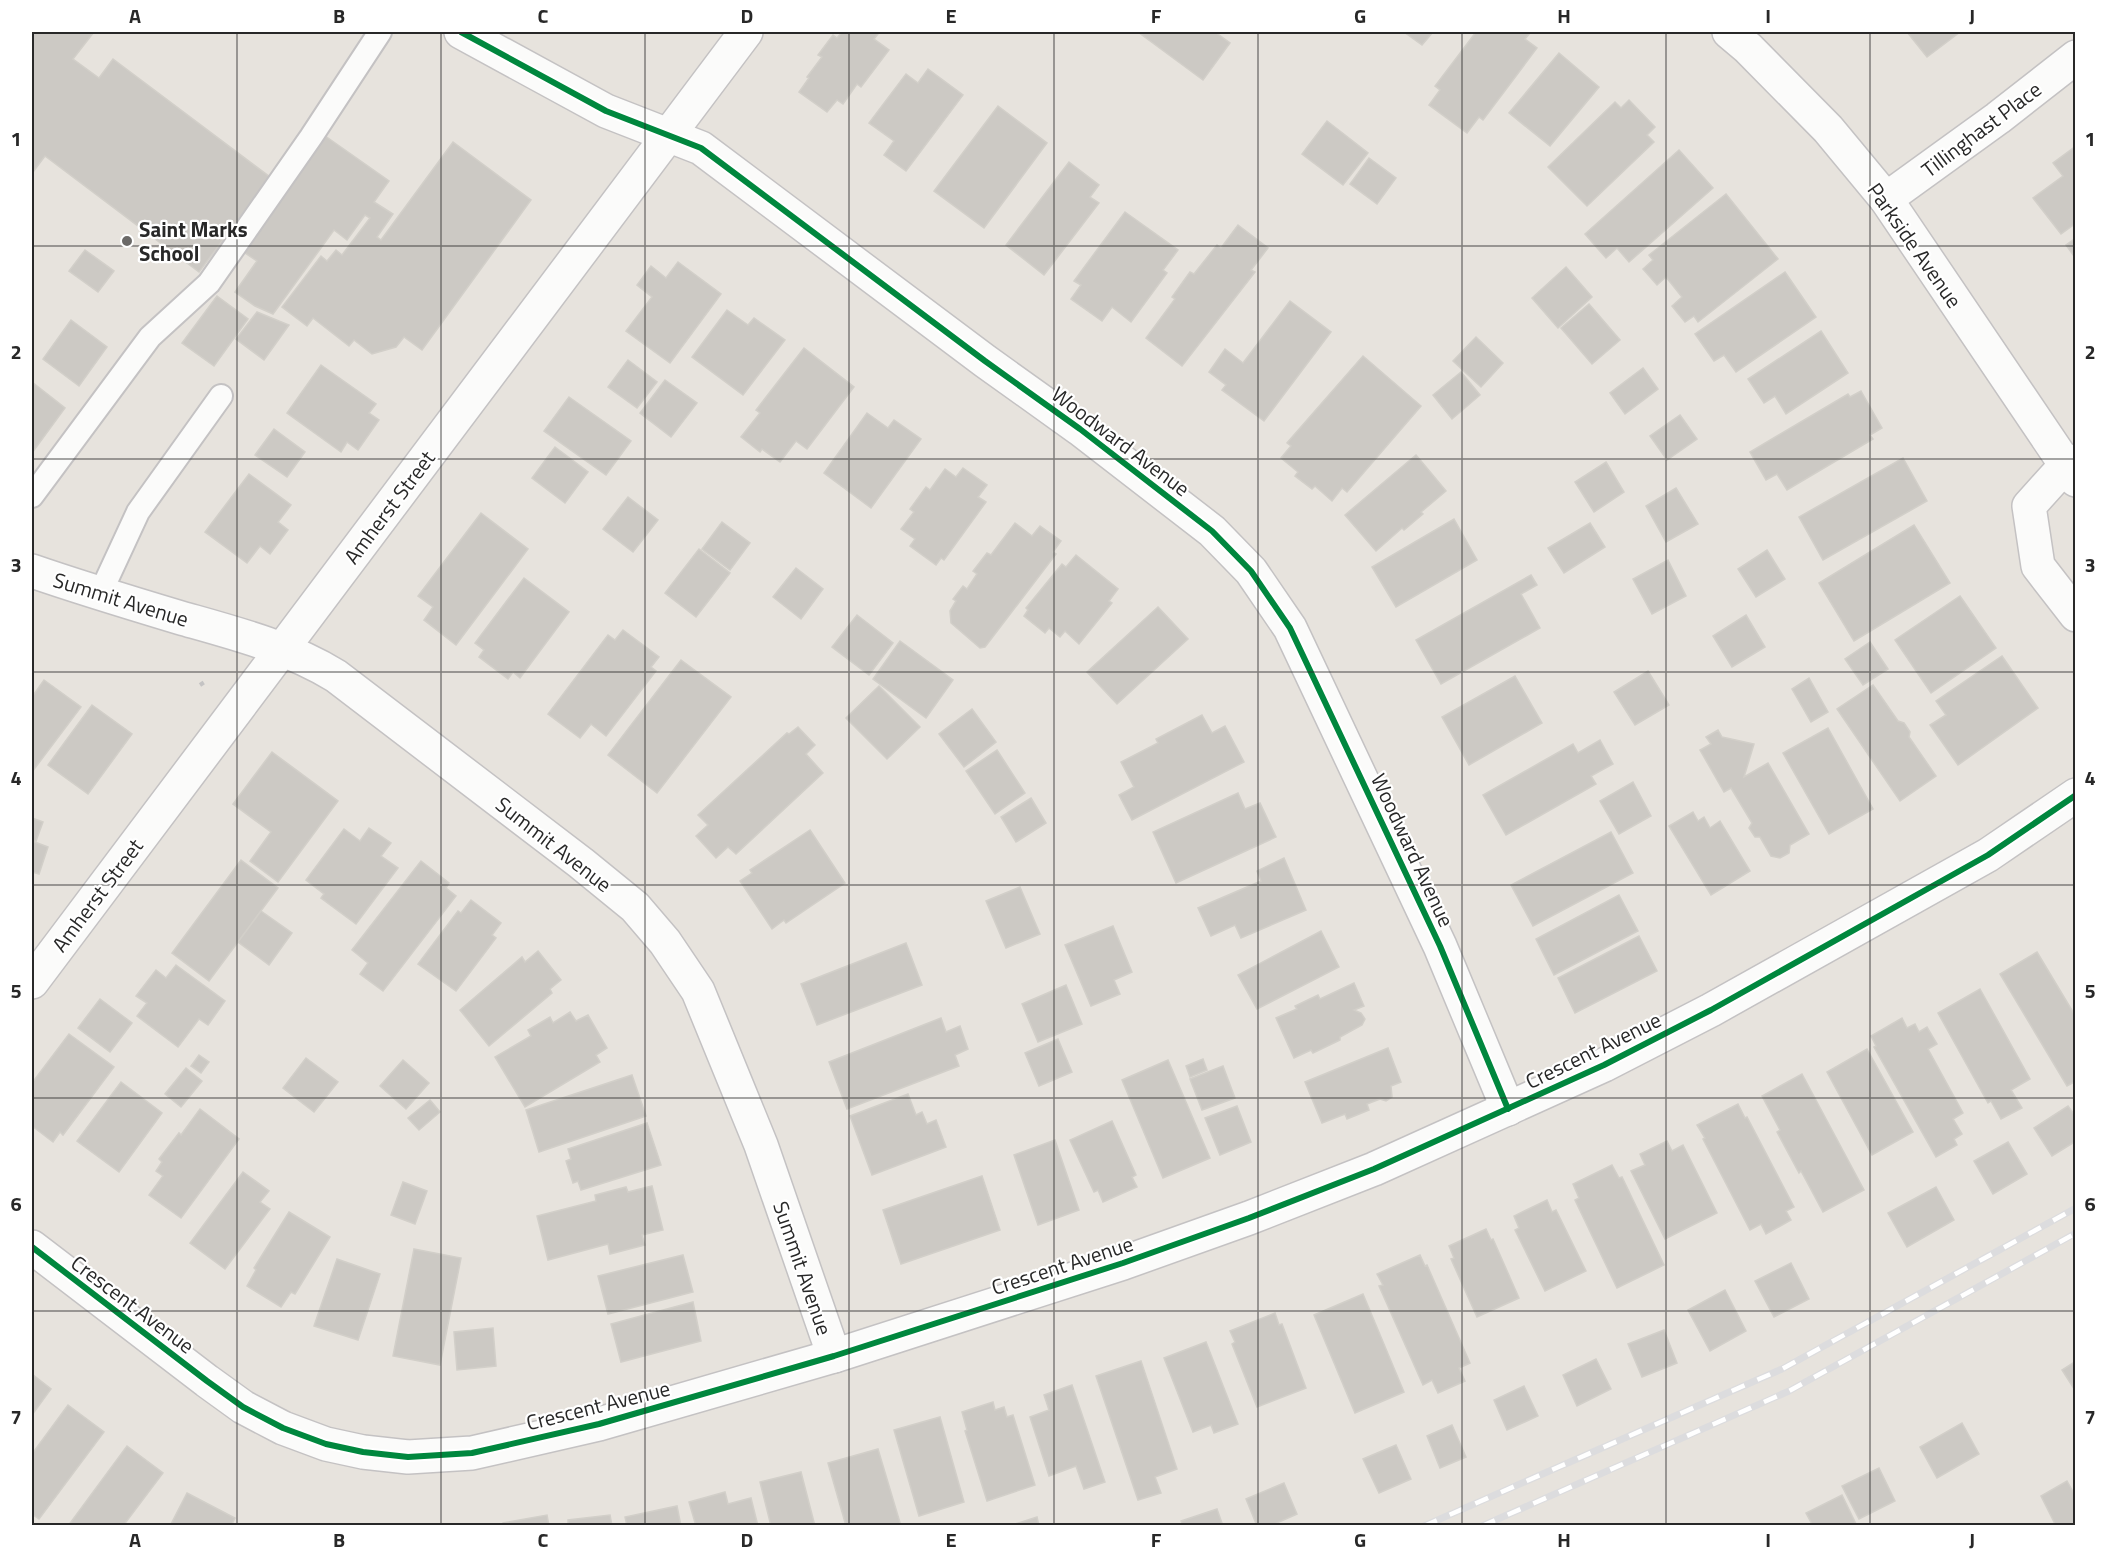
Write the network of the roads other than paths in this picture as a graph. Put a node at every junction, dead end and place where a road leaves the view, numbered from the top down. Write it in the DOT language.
graph roads {
  1 [pos="381,32"];
  2 [pos="461,32"];
  3 [pos="746,32"];
  4 [pos="1729,32"];
  5 [pos="2076,57"];
  6 [pos="669,135"];
  7 [pos="1886,199"];
  8 [pos="221,396"];
  9 [pos="2072,469"];
  10 [pos="32,496"];
  11 [pos="32,571"];
  12 [pos="100,594"];
  13 [pos="2076,615"];
  14 [pos="281,650"];
  15 [pos="2076,795"];
  16 [pos="32,982"];
  17 [pos="1508,1109"];
  18 [pos="32,1247"];
  19 [pos="834,1356"];
  1 -- 10 [label="lane"];
  2 -- 6 [label="street, Woodward Avenue"];
  3 -- 6 [label="street, Amherst Street"];
  4 -- 7 [label="street, Parkside Avenue"];
  5 -- 7 [label="street, Tillinghast Place"];
  6 -- 14 [label="street, Amherst Street"];
  6 -- 17 [label="street, Woodward Avenue"];
  7 -- 9 [label="street, Parkside Avenue"];
  8 -- 12 [label="lane"];
  9 -- 13 [label="street"];
  11 -- 12 [label="street, Summit Avenue"];
  12 -- 14 [label="street, Summit Avenue"];
  14 -- 16 [label="street, Amherst Street"];
  14 -- 19 [label="street, Summit Avenue"];
  15 -- 17 [label="street, Crescent Avenue"];
  17 -- 19 [label="street, Crescent Avenue"];
  18 -- 19 [label="street, Crescent Avenue"];
}
